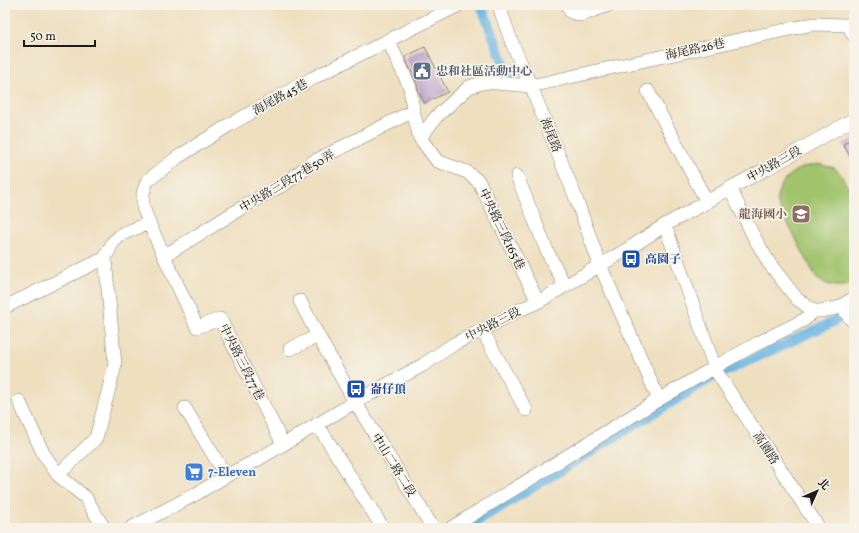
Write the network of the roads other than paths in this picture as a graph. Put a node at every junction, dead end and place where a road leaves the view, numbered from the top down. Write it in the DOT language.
graph roads {
  1 [pos="459,5"];
  2 [pos="499,5"];
  3 [pos="568,5"];
  4 [pos="609,5"];
  5 [pos="854,36"];
  6 [pos="388,40"];
  7 [pos="531,86"];
  8 [pos="648,91"];
  9 [pos="413,110"];
  10 [pos="854,118"];
  11 [pos="420,138"];
  12 [pos="517,176"];
  13 [pos="730,188"];
  14 [pos="707,202"];
  15 [pos="149,223"];
  16 [pos="665,225"];
  17 [pos="164,256"];
  18 [pos="105,258"];
  19 [pos="600,265"];
  20 [pos="565,286"];
  21 [pos="854,298"];
  22 [pos="300,301"];
  23 [pos="538,302"];
  24 [pos="5,307"];
  25 [pos="814,311"];
  26 [pos="848,314"];
  27 [pos="482,330"];
  28 [pos="318,336"];
  29 [pos="290,349"];
  30 [pos="717,372"];
  31 [pos="659,400"];
  32 [pos="19,401"];
  33 [pos="355,402"];
  34 [pos="185,408"];
  35 [pos="526,410"];
  36 [pos="317,424"];
  37 [pos="283,444"];
  38 [pos="58,476"];
  39 [pos="226,476"];
  40 [pos="104,528"];
  41 [pos="132,528"];
  42 [pos="383,528"];
  43 [pos="433,528"];
  44 [pos="451,528"];
  45 [pos="819,528"];
  1 -- 6 [label="street, 海尾路45巷"];
  2 -- 7 [label="street, 海尾路"];
  3 -- 4 [label="street"];
  5 -- 7 [label="street, 海尾路26巷"];
  6 -- 9 [label="street"];
  6 -- 15 [label="street, 海尾路45巷"];
  7 -- 11 [label="street"];
  7 -- 19 [label="street, 海尾路"];
  8 -- 14 [label="street"];
  9 -- 11 [label="street"];
  9 -- 17 [label="street, 中央路三段77巷50弄"];
  10 -- 13 [label="street, 中央路三段"];
  11 -- 23 [label="street, 中央路三段165巷"];
  12 -- 20 [label="street"];
  13 -- 14 [label="street, 中央路三段"];
  13 -- 25 [label="street"];
  14 -- 16 [label="street, 中央路三段"];
  15 -- 17 [label="street, 中央路三段77巷"];
  15 -- 18 [label="street"];
  16 -- 19 [label="street, 中央路三段"];
  16 -- 30 [label="street, 高園路"];
  17 -- 37 [label="street, 中央路三段77巷"];
  18 -- 24 [label="street"];
  18 -- 38 [label="street"];
  19 -- 20 [label="street, 中央路三段"];
  19 -- 31 [label="street, 海尾路"];
  20 -- 23 [label="street, 中央路三段"];
  21 -- 26 [label="street"];
  22 -- 28 [label="street, 中山二路二段"];
  23 -- 27 [label="street, 中央路三段"];
  25 -- 26 [label="street"];
  25 -- 30 [label="street"];
  27 -- 33 [label="street, 中央路三段"];
  27 -- 35 [label="street"];
  28 -- 29 [label="street"];
  28 -- 33 [label="street, 中山二路二段"];
  30 -- 31 [label="street"];
  30 -- 45 [label="street, 高園路"];
  31 -- 44 [label="street"];
  32 -- 38 [label="street"];
  33 -- 36 [label="street, 中央路三段"];
  33 -- 43 [label="street, 中山二路二段"];
  34 -- 39 [label="street"];
  36 -- 37 [label="street, 中央路三段"];
  36 -- 42 [label="street"];
  37 -- 39 [label="street, 中央路三段"];
  38 -- 40 [label="street"];
  39 -- 41 [label="street, 中央路三段"];
}
